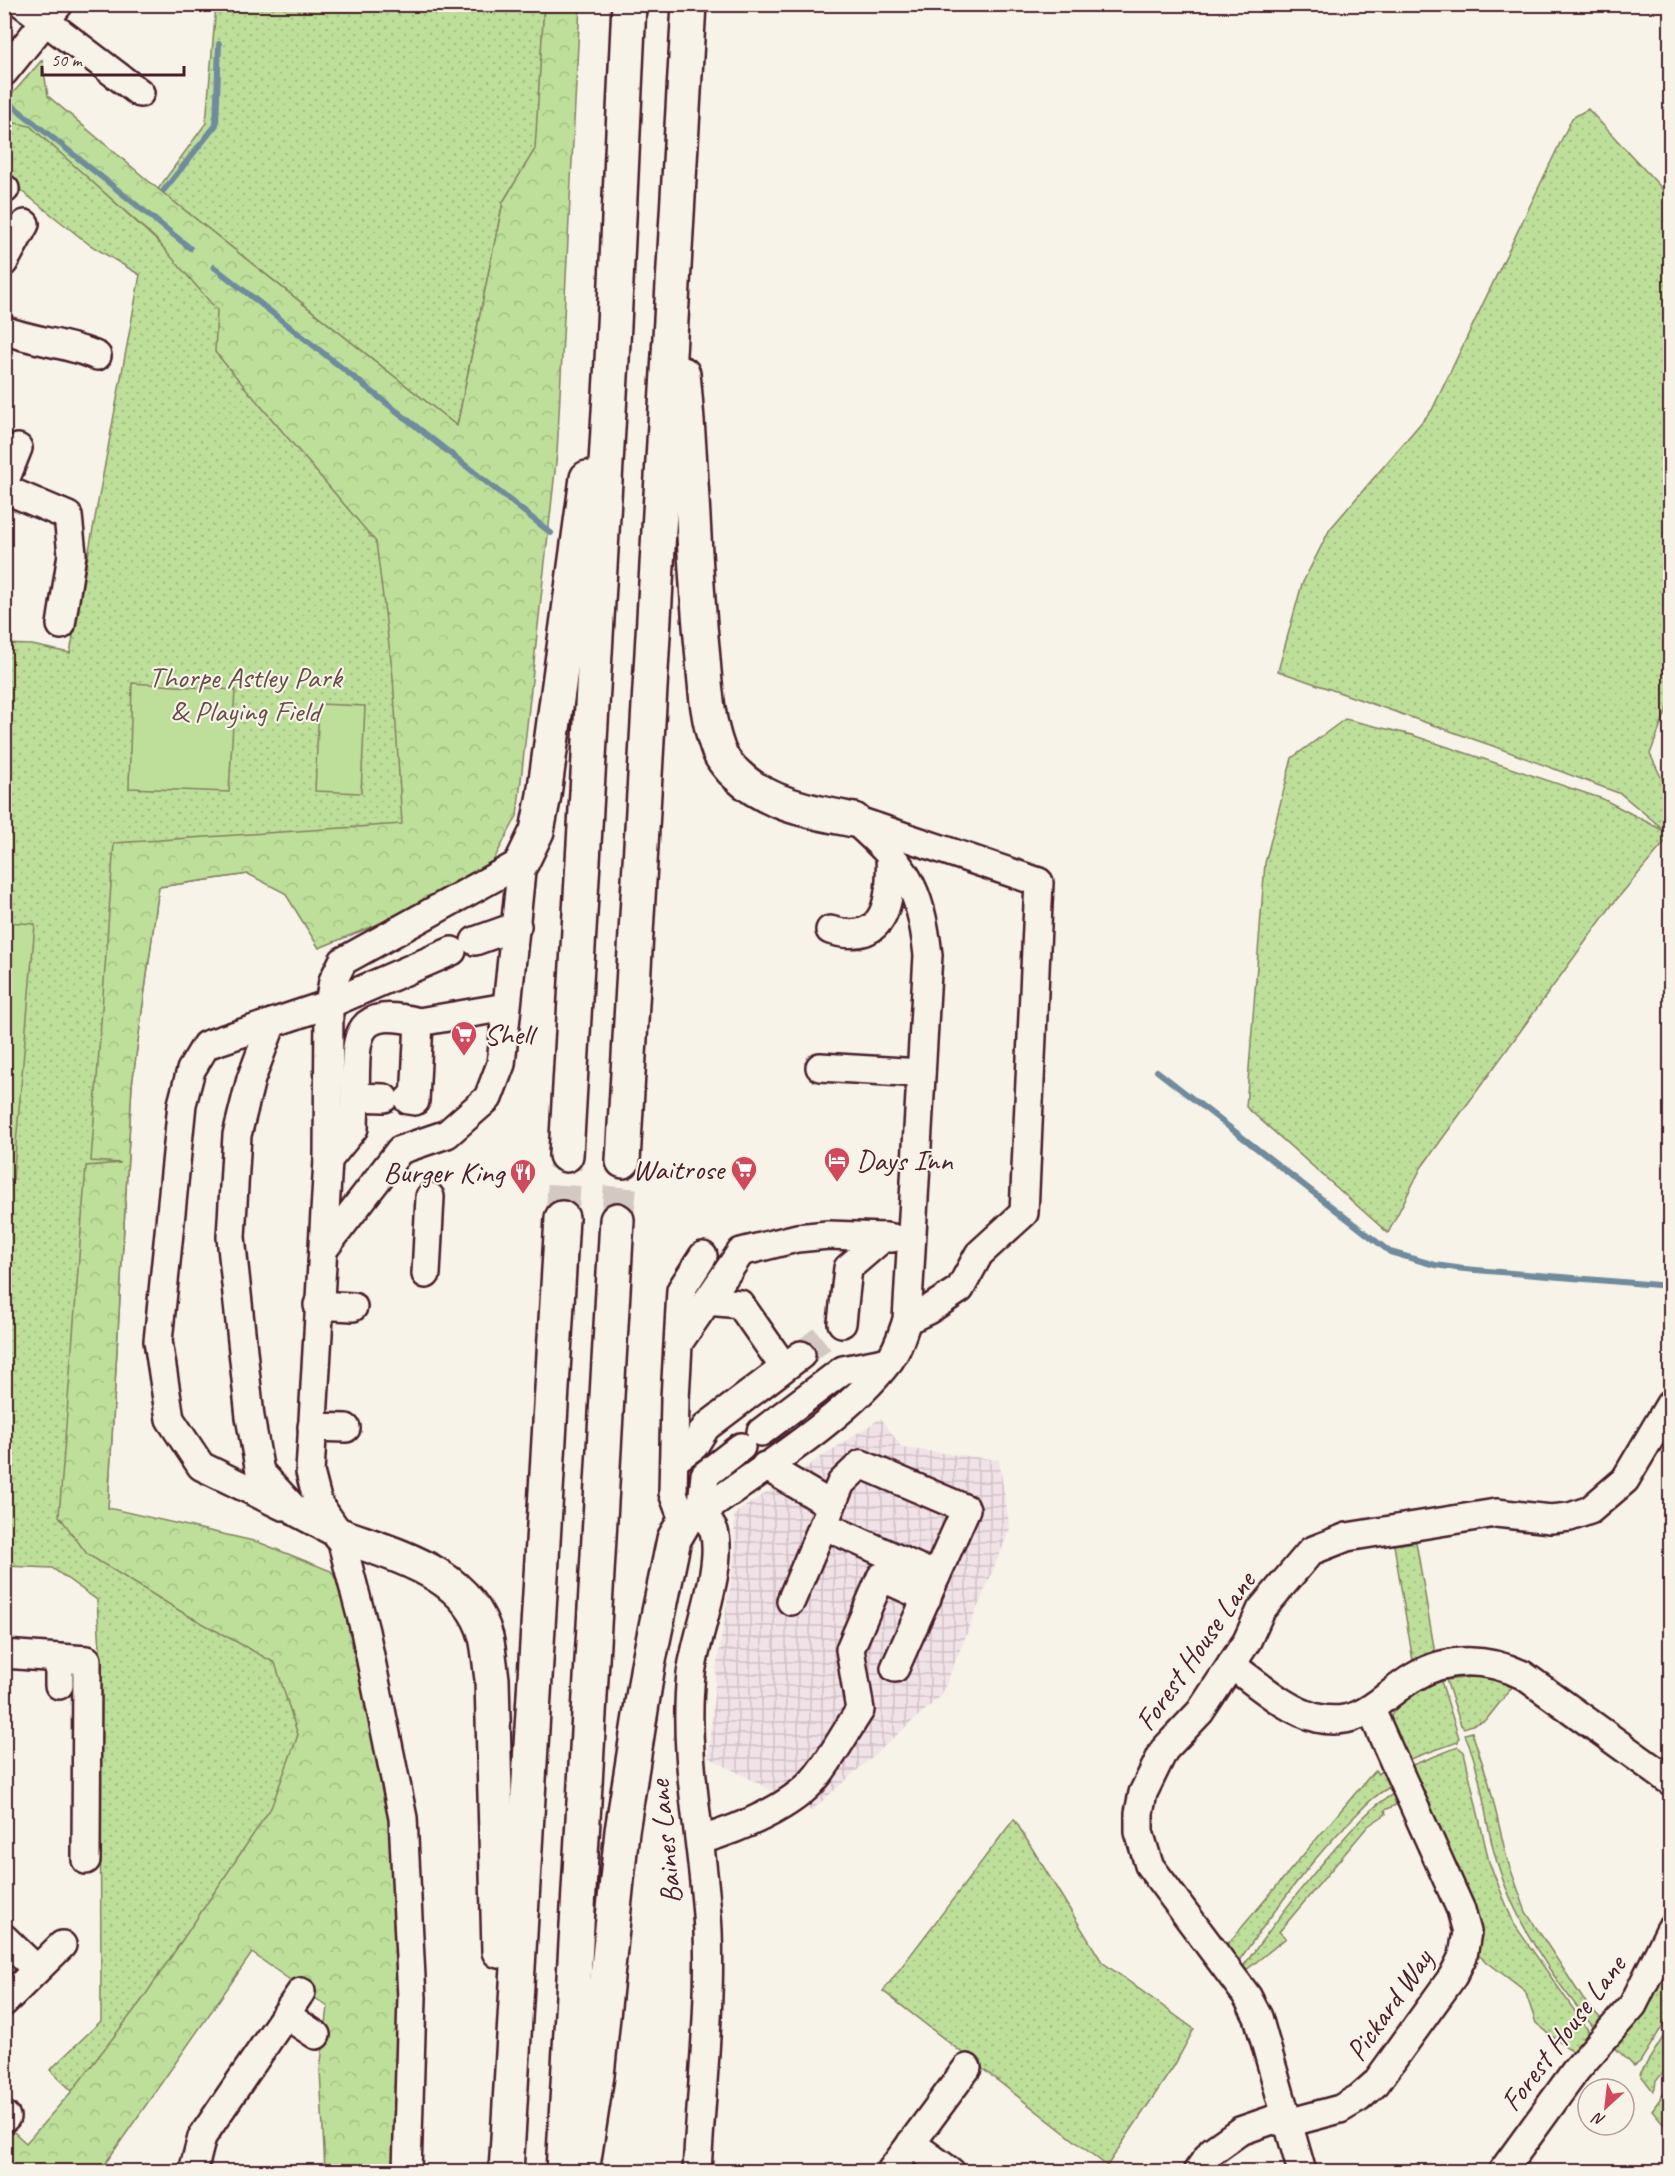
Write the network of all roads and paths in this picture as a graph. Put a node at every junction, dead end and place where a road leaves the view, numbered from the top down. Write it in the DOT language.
graph roads {
  1 [pos="23,4"];
  2 [pos="629,4"];
  3 [pos="689,4"];
  4 [pos="52,13"];
  5 [pos="4,72"];
  6 [pos="140,93"];
  7 [pos="25,224"];
  8 [pos="4,262"];
  9 [pos="673,265"];
  10 [pos="614,325"];
  11 [pos="7,331"];
  12 [pos="97,356"];
  13 [pos="18,448"];
  14 [pos="4,483"];
  15 [pos="4,489"];
  16 [pos="61,625"];
  17 [pos="854,820"];
  18 [pos="890,852"];
  19 [pos="522,862"];
  20 [pos="517,926"];
  21 [pos="830,930"];
  22 [pos="329,1004"];
  23 [pos="506,1007"];
  24 [pos="419,1022"];
  25 [pos="272,1023"];
  26 [pos="820,1067"];
  27 [pos="921,1073"];
  28 [pos="355,1097"];
  29 [pos="566,1155"];
  30 [pos="328,1160"];
  31 [pos="623,1161"];
  32 [pos="430,1197"];
  33 [pos="562,1218"];
  34 [pos="617,1220"];
  35 [pos="884,1237"];
  36 [pos="911,1239"];
  37 [pos="323,1250"];
  38 [pos="703,1256"];
  39 [pos="426,1274"];
  40 [pos="707,1301"];
  41 [pos="318,1305"];
  42 [pos="353,1307"];
  43 [pos="907,1320"];
  44 [pos="842,1323"];
  45 [pos="679,1342"];
  46 [pos="889,1361"];
  47 [pos="1667,1420"];
  48 [pos="312,1426"];
  49 [pos="346,1428"];
  50 [pos="675,1460"];
  51 [pos="765,1466"];
  52 [pos="298,1513"];
  53 [pos="827,1515"];
  54 [pos="692,1518"];
  55 [pos="340,1535"];
  56 [pos="932,1587"];
  57 [pos="791,1601"];
  58 [pos="4,1654"];
  59 [pos="59,1658"];
  60 [pos="1231,1665"];
  61 [pos="895,1668"];
  62 [pos="59,1685"];
  63 [pos="1371,1710"];
  64 [pos="1671,1781"];
  65 [pos="700,1840"];
  66 [pos="86,1860"];
  67 [pos="1671,1930"];
  68 [pos="4,1938"];
  69 [pos="62,1945"];
  70 [pos="36,1969"];
  71 [pos="301,1992"];
  72 [pos="4,2002"];
  73 [pos="286,2015"];
  74 [pos="316,2036"];
  75 [pos="967,2068"];
  76 [pos="509,2117"];
  77 [pos="1288,2122"];
  78 [pos="911,2143"];
  79 [pos="193,2172"];
  80 [pos="407,2172"];
  81 [pos="506,2172"];
  82 [pos="562,2172"];
  83 [pos="582,2172"];
  84 [pos="697,2172"];
  85 [pos="890,2172"];
  86 [pos="951,2172"];
  87 [pos="1197,2172"];
  88 [pos="1302,2172"];
  89 [pos="1502,2172"];
  1 -- 4 [label="street"];
  2 -- 10 [label="highway"];
  3 -- 9 [label="highway"];
  4 -- 5 [label="street"];
  4 -- 6 [label="street"];
  7 -- 8 [label="street"];
  9 -- 17 [label="highway"];
  9 -- 31 [label="highway"];
  10 -- 19 [label="highway"];
  10 -- 29 [label="highway"];
  11 -- 12 [label="street"];
  13 -- 14 [label="street"];
  15 -- 16 [label="street"];
  17 -- 18 [label="street"];
  17 -- 43 [label="street"];
  18 -- 21 [label="street"];
  18 -- 27 [label="street"];
  19 -- 20 [label="street"];
  19 -- 22 [label="street"];
  20 -- 22 [label="street"];
  20 -- 23 [label="street"];
  22 -- 25 [label="street"];
  22 -- 30 [label="street"];
  23 -- 24 [label="street"];
  23 -- 37 [label="street"];
  24 -- 28 [label="street"];
  24 -- 28 [label="street"];
  25 -- 52 [label="street"];
  25 -- 52 [label="street"];
  26 -- 27 [label="street"];
  27 -- 36 [label="street"];
  28 -- 30 [label="street"];
  30 -- 37 [label="street"];
  32 -- 39 [label="street"];
  33 -- 76 [label="highway"];
  34 -- 82 [label="highway"];
  35 -- 36 [label="street"];
  35 -- 40 [label="street"];
  35 -- 44 [label="street"];
  36 -- 43 [label="street"];
  37 -- 41 [label="street"];
  38 -- 45 [label="street, Baines Lane"];
  40 -- 45 [label="street"];
  40 -- 50 [label="street"];
  41 -- 42 [label="street"];
  41 -- 48 [label="street"];
  43 -- 46 [label="street"];
  45 -- 50 [label="street, Baines Lane"];
  46 -- 51 [label="street"];
  46 -- 54 [label="street"];
  47 -- 60 [label="street, Forest House Lane"];
  48 -- 49 [label="street"];
  48 -- 55 [label="street"];
  50 -- 54 [label="street, Baines Lane"];
  51 -- 53 [label="street"];
  51 -- 54 [label="street"];
  52 -- 55 [label="street"];
  53 -- 56 [label="street"];
  53 -- 56 [label="street"];
  53 -- 57 [label="street"];
  54 -- 65 [label="street, Baines Lane"];
  54 -- 83 [label="highway"];
  55 -- 76 [label="highway"];
  55 -- 80 [label="street"];
  56 -- 61 [label="street"];
  56 -- 65 [label="street"];
  58 -- 59 [label="street"];
  59 -- 62 [label="street"];
  59 -- 66 [label="street"];
  60 -- 63 [label="street"];
  60 -- 77 [label="street, Forest House Lane"];
  63 -- 64 [label="street"];
  63 -- 77 [label="street, Pickard Way"];
  65 -- 84 [label="street, Baines Lane"];
  67 -- 89 [label="street, Forest House Lane"];
  68 -- 70 [label="street"];
  69 -- 70 [label="street"];
  70 -- 72 [label="street"];
  71 -- 73 [label="street"];
  73 -- 74 [label="street"];
  73 -- 79 [label="street"];
  75 -- 78 [label="street"];
  76 -- 81 [label="highway"];
  77 -- 87 [label="street, Pickard Way"];
  77 -- 88 [label="street, Forest House Lane"];
  78 -- 85 [label="street"];
  78 -- 86 [label="street"];
}
